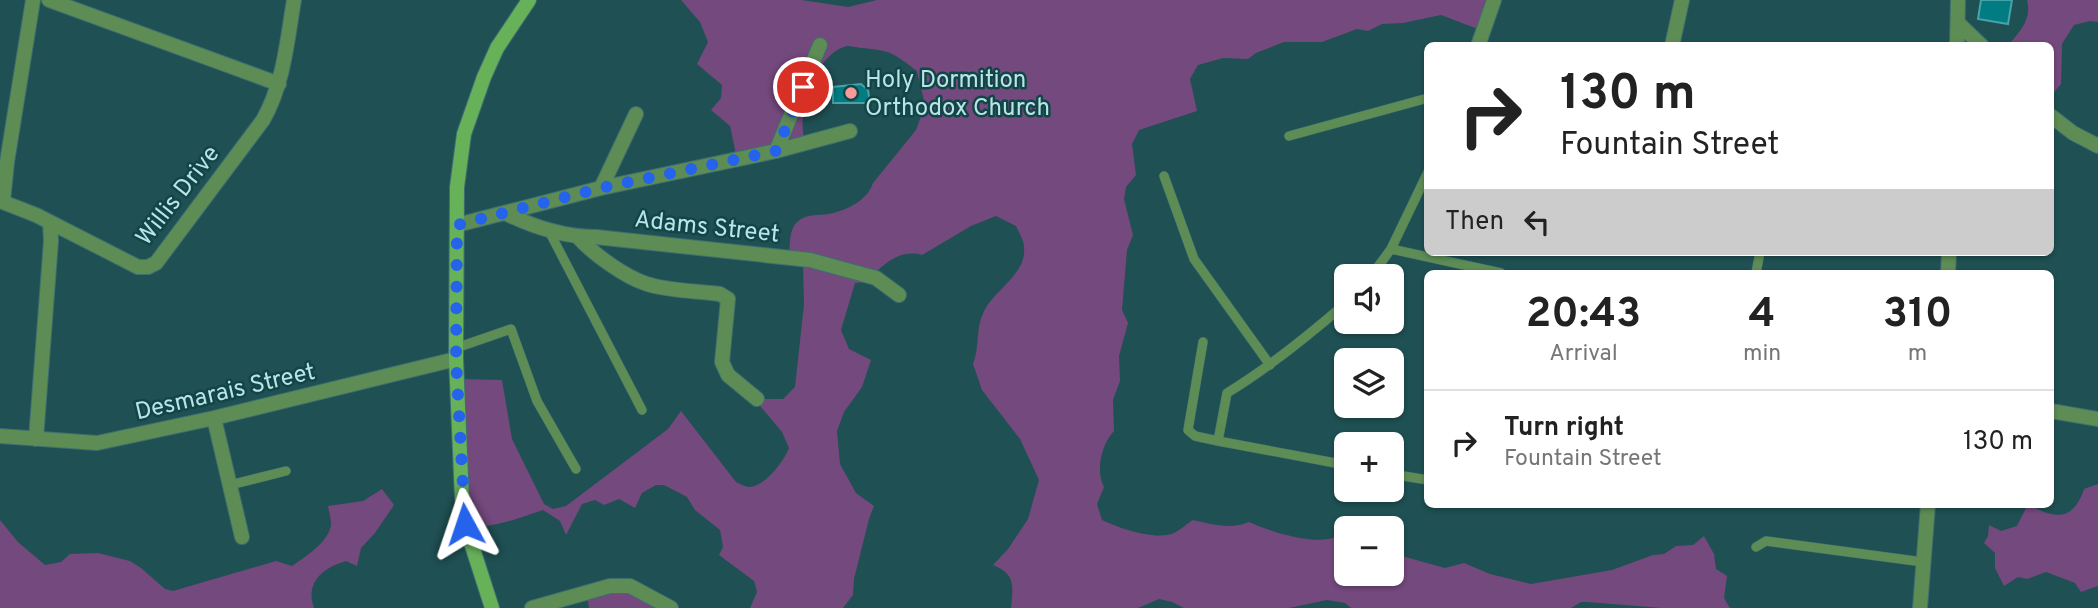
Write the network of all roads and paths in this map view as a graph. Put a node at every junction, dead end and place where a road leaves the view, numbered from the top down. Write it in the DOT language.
graph roads {
  1 [pos="33,0"];
  2 [pos="49,0"];
  3 [pos="294,0"];
  4 [pos="1494,0"];
  5 [pos="1682,0"];
  6 [pos="1958,0"];
  7 [pos="526,1"];
  8 [pos="1958,23"];
  9 [pos="1479,42"];
  10 [pos="1673,42"];
  11 [pos="1957,42"];
  12 [pos="1978,42"];
  13 [pos="820,45"];
  14 [pos="279,84"];
  15 [pos="1424,99"];
  16 [pos="636,114"];
  17 [pos="2054,118"];
  18 [pos="850,131"];
  19 [pos="1289,136"];
  20 [pos="2098,146"];
  21 [pos="776,151"];
  22 [pos="1164,176"];
  23 [pos="1424,180"];
  24 [pos="601,188"];
  25 [pos="2,201"];
  26 [pos="507,214"];
  27 [pos="50,222"];
  28 [pos="457,225"];
  29 [pos="549,231"];
  30 [pos="578,237"];
  31 [pos="1391,249"];
  32 [pos="1380,264"];
  33 [pos="1487,270"];
  34 [pos="899,295"];
  35 [pos="1334,313"];
  36 [pos="1203,342"];
  37 [pos="456,354"];
  38 [pos="1270,365"];
  39 [pos="757,400"];
  40 [pos="642,410"];
  41 [pos="2054,412"];
  42 [pos="214,418"];
  43 [pos="2098,419"];
  44 [pos="0,436"];
  45 [pos="36,439"];
  46 [pos="1218,440"];
  47 [pos="1334,463"];
  48 [pos="576,469"];
  49 [pos="286,471"];
  50 [pos="1404,476"];
  51 [pos="1424,479"];
  52 [pos="230,485"];
  53 [pos="1928,508"];
  54 [pos="242,537"];
  55 [pos="1756,547"];
  56 [pos="1923,562"];
  57 [pos="492,608"];
  58 [pos="532,608"];
  59 [pos="671,608"];
  60 [pos="1920,608"];
  1 -- 25 [label="street"];
  2 -- 14 [label="street"];
  3 -- 14 [label="street, Willis Drive"];
  4 -- 9 [label="street"];
  5 -- 10 [label="street"];
  6 -- 8 [label="street"];
  7 -- 28 [label="main road"];
  8 -- 11 [label="street"];
  8 -- 12 [label="street"];
  13 -- 21 [label="street"];
  14 -- 27 [label="street, Willis Drive"];
  15 -- 19 [label="lane"];
  16 -- 24 [label="street"];
  17 -- 20 [label="street"];
  18 -- 21 [label="street"];
  21 -- 24 [label="street"];
  22 -- 38 [label="lane"];
  23 -- 31 [label="lane"];
  24 -- 26 [label="street"];
  25 -- 27 [label="street, Willis Drive"];
  26 -- 28 [label="street"];
  26 -- 29 [label="street, Adams Street"];
  27 -- 45 [label="street"];
  28 -- 37 [label="main road"];
  29 -- 30 [label="street, Adams Street"];
  29 -- 40 [label="lane"];
  30 -- 34 [label="street, Adams Street"];
  30 -- 39 [label="street"];
  31 -- 32 [label="lane"];
  31 -- 33 [label="lane"];
  35 -- 38 [label="lane"];
  36 -- 46 [label="lane"];
  37 -- 42 [label="street, Desmarais Street"];
  37 -- 48 [label="lane"];
  37 -- 57 [label="main road"];
  38 -- 46 [label="lane"];
  41 -- 43 [label="street"];
  42 -- 45 [label="street, Desmarais Street"];
  42 -- 52 [label="street"];
  44 -- 45 [label="street, Desmarais Street"];
  46 -- 47 [label="lane"];
  49 -- 52 [label="lane"];
  50 -- 51 [label="lane"];
  52 -- 54 [label="street"];
  53 -- 56 [label="street"];
  55 -- 56 [label="lane"];
  56 -- 60 [label="street"];
  58 -- 59 [label="street"];
}
